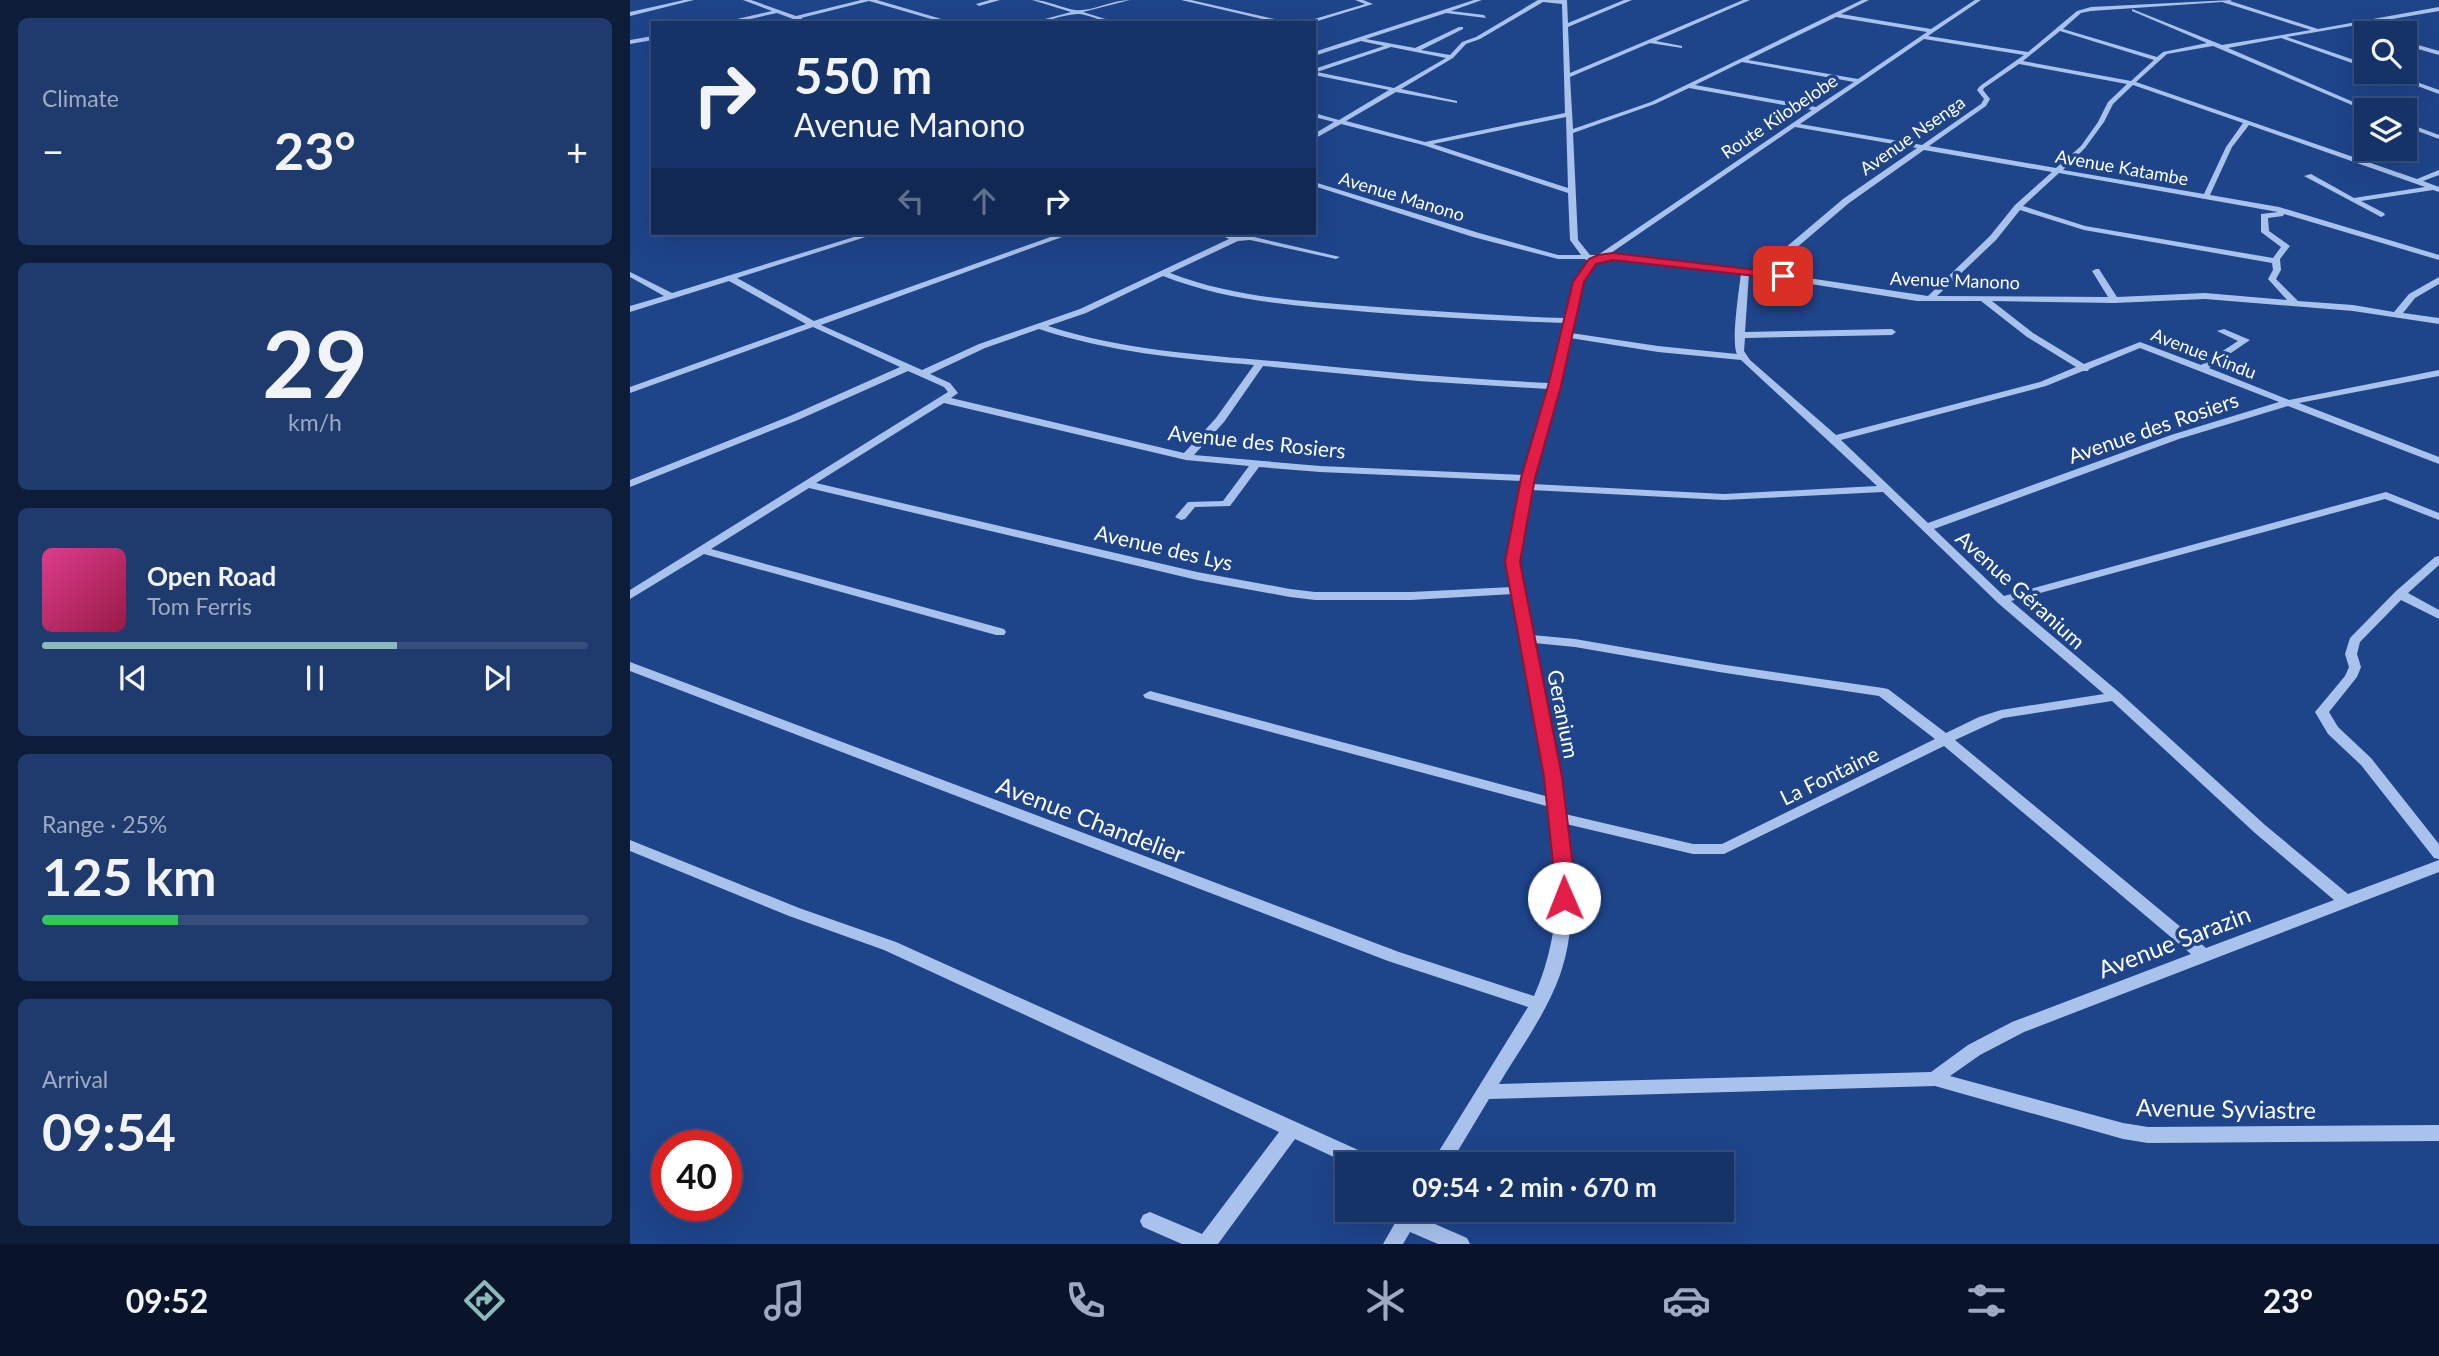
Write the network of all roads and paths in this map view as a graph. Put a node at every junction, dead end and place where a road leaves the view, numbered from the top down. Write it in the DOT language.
graph roads {
  1 [pos="691,0"];
  2 [pos="746,0"];
  3 [pos="869,0"];
  4 [pos="998,0"];
  5 [pos="1035,0"];
  6 [pos="1127,0"];
  7 [pos="1184,0"];
  8 [pos="1358,0"];
  9 [pos="1479,0"];
  10 [pos="1541,0"];
  11 [pos="1629,0"];
  12 [pos="1747,0"];
  13 [pos="1866,0"];
  14 [pos="1978,0"];
  15 [pos="2110,0"];
  16 [pos="2221,0"];
  17 [pos="2229,0"];
  18 [pos="1564,1"];
  19 [pos="979,4"];
  20 [pos="2129,8"];
  21 [pos="1444,11"];
  22 [pos="2439,11"];
  23 [pos="776,12"];
  24 [pos="1076,12"];
  25 [pos="630,14"];
  26 [pos="1835,15"];
  27 [pos="1484,16"];
  28 [pos="796,18"];
  29 [pos="733,21"];
  30 [pos="803,21"];
  31 [pos="945,21"];
  32 [pos="1041,21"];
  33 [pos="1108,21"];
  34 [pos="1280,21"];
  35 [pos="1311,21"];
  36 [pos="1566,26"];
  37 [pos="2341,27"];
  38 [pos="1461,28"];
  39 [pos="2058,29"];
  40 [pos="1932,31"];
  41 [pos="2321,31"];
  42 [pos="2354,31"];
  43 [pos="1923,37"];
  44 [pos="651,38"];
  45 [pos="2284,38"];
  46 [pos="1359,40"];
  47 [pos="1650,41"];
  48 [pos="630,42"];
  49 [pos="2213,44"];
  50 [pos="1389,46"];
  51 [pos="1679,47"];
  52 [pos="2221,47"];
  53 [pos="2417,47"];
  54 [pos="1415,50"];
  55 [pos="1316,53"];
  56 [pos="2439,53"];
  57 [pos="2029,54"];
  58 [pos="1451,57"];
  59 [pos="2158,59"];
  60 [pos="1740,60"];
  61 [pos="2018,62"];
  62 [pos="2354,62"];
  63 [pos="1316,71"];
  64 [pos="1316,72"];
  65 [pos="1567,76"];
  66 [pos="1860,81"];
  67 [pos="2132,83"];
  68 [pos="2417,84"];
  69 [pos="1690,86"];
  70 [pos="1394,91"];
  71 [pos="2439,92"];
  72 [pos="1455,102"];
  73 [pos="2354,104"];
  74 [pos="1817,109"];
  75 [pos="1569,114"];
  76 [pos="1316,115"];
  77 [pos="1341,121"];
  78 [pos="2247,123"];
  79 [pos="1795,125"];
  80 [pos="2417,129"];
  81 [pos="1570,132"];
  82 [pos="1316,136"];
  83 [pos="2439,137"];
  84 [pos="1425,144"];
  85 [pos="1922,149"];
  86 [pos="2055,171"];
  87 [pos="2439,172"];
  88 [pos="2308,176"];
  89 [pos="2418,181"];
  90 [pos="1316,185"];
  91 [pos="2436,189"];
  92 [pos="1570,191"];
  93 [pos="2206,197"];
  94 [pos="2353,200"];
  95 [pos="2018,207"];
  96 [pos="2291,214"];
  97 [pos="2381,215"];
  98 [pos="868,235"];
  99 [pos="1063,235"];
  100 [pos="1226,235"];
  101 [pos="1236,239"];
  102 [pos="1336,257"];
  103 [pos="1594,258"];
  104 [pos="2439,258"];
  105 [pos="2276,261"];
  106 [pos="1745,270"];
  107 [pos="2096,271"];
  108 [pos="1761,273"];
  109 [pos="630,274"];
  110 [pos="1166,274"];
  111 [pos="732,279"];
  112 [pos="2439,280"];
  113 [pos="673,298"];
  114 [pos="1930,298"];
  115 [pos="1982,298"];
  116 [pos="2114,300"];
  117 [pos="2296,304"];
  118 [pos="630,309"];
  119 [pos="2397,314"];
  120 [pos="1571,321"];
  121 [pos="2439,321"];
  122 [pos="813,324"];
  123 [pos="1041,327"];
  124 [pos="2221,331"];
  125 [pos="1892,332"];
  126 [pos="1566,335"];
  127 [pos="1739,335"];
  128 [pos="1744,358"];
  129 [pos="1260,363"];
  130 [pos="909,367"];
  131 [pos="2203,368"];
  132 [pos="2085,369"];
  133 [pos="2439,373"];
  134 [pos="921,374"];
  135 [pos="1554,386"];
  136 [pos="630,390"];
  137 [pos="948,398"];
  138 [pos="2287,403"];
  139 [pos="1834,439"];
  140 [pos="1186,457"];
  141 [pos="2439,461"];
  142 [pos="1255,465"];
  143 [pos="1527,482"];
  144 [pos="630,484"];
  145 [pos="810,485"];
  146 [pos="1884,489"];
  147 [pos="1181,517"];
  148 [pos="2439,517"];
  149 [pos="1925,528"];
  150 [pos="702,550"];
  151 [pos="2439,559"];
  152 [pos="1517,590"];
  153 [pos="2400,594"];
  154 [pos="630,595"];
  155 [pos="2002,600"];
  156 [pos="2439,615"];
  157 [pos="1000,632"];
  158 [pos="1527,638"];
  159 [pos="630,666"];
  160 [pos="1150,695"];
  161 [pos="2115,696"];
  162 [pos="1946,740"];
  163 [pos="1558,811"];
  164 [pos="630,845"];
  165 [pos="2439,863"];
  166 [pos="2346,901"];
  167 [pos="2203,956"];
  168 [pos="1539,1004"];
  169 [pos="1935,1079"];
  170 [pos="1486,1092"];
  171 [pos="1292,1129"];
  172 [pos="2439,1133"];
  173 [pos="1343,1152"];
  174 [pos="1448,1152"];
  175 [pos="1150,1222"];
  176 [pos="1406,1222"];
  177 [pos="1422,1222"];
  178 [pos="1205,1244"];
  179 [pos="1393,1244"];
  180 [pos="1460,1244"];
  1 -- 25 [label="street"];
  2 -- 23 [label="street"];
  3 -- 28 [label="street"];
  3 -- 31 [label="street"];
  4 -- 19 [label="street"];
  5 -- 24 [label="street"];
  6 -- 24 [label="street"];
  7 -- 34 [label="street"];
  8 -- 35 [label="street"];
  9 -- 21 [label="street"];
  10 -- 18 [label="street"];
  10 -- 58 [label="street"];
  11 -- 36 [label="street"];
  12 -- 47 [label="street"];
  13 -- 26 [label="street"];
  14 -- 40 [label="street, Route Kilobelobe"];
  15 -- 20 [label="street"];
  16 -- 17 [label="street, Avenue Nsenga"];
  16 -- 20 [label="street, Avenue Nsenga"];
  16 -- 41 [label="street"];
  18 -- 36 [label="street"];
  20 -- 39 [label="street, Avenue Nsenga"];
  20 -- 49 [label="street"];
  21 -- 27 [label="street"];
  21 -- 46 [label="street"];
  22 -- 37 [label="street"];
  23 -- 28 [label="street"];
  23 -- 29 [label="street"];
  24 -- 32 [label="street"];
  24 -- 33 [label="street"];
  26 -- 40 [label="street"];
  26 -- 60 [label="street"];
  28 -- 30 [label="street"];
  36 -- 65 [label="street"];
  37 -- 41 [label="street"];
  37 -- 42 [label="street"];
  38 -- 54 [label="street"];
  39 -- 57 [label="street, Avenue Nsenga"];
  39 -- 59 [label="street"];
  40 -- 43 [label="street, Route Kilobelobe"];
  41 -- 45 [label="street"];
  43 -- 57 [label="street"];
  43 -- 66 [label="street, Route Kilobelobe"];
  44 -- 48 [label="street"];
  45 -- 52 [label="street"];
  45 -- 62 [label="street"];
  46 -- 50 [label="street"];
  46 -- 55 [label="street"];
  47 -- 51 [label="street"];
  47 -- 65 [label="street"];
  49 -- 52 [label="street"];
  49 -- 59 [label="street"];
  50 -- 54 [label="street"];
  50 -- 63 [label="street"];
  52 -- 73 [label="street"];
  53 -- 56 [label="street"];
  54 -- 58 [label="street"];
  57 -- 61 [label="street, Avenue Nsenga"];
  58 -- 70 [label="street"];
  59 -- 67 [label="street"];
  60 -- 66 [label="street"];
  60 -- 69 [label="street"];
  61 -- 67 [label="street"];
  61 -- 85 [label="street, Avenue Nsenga"];
  64 -- 70 [label="street"];
  65 -- 75 [label="street"];
  66 -- 74 [label="street, Route Kilobelobe"];
  67 -- 78 [label="street"];
  67 -- 86 [label="street"];
  68 -- 71 [label="street"];
  69 -- 74 [label="street"];
  69 -- 81 [label="street"];
  70 -- 72 [label="street"];
  70 -- 77 [label="street"];
  74 -- 79 [label="street, Route Kilobelobe"];
  75 -- 81 [label="street"];
  75 -- 84 [label="street"];
  76 -- 77 [label="street"];
  77 -- 82 [label="street"];
  77 -- 84 [label="street"];
  78 -- 89 [label="street"];
  78 -- 93 [label="street"];
  79 -- 85 [label="street, Avenue Katambe"];
  79 -- 103 [label="street, Route Kilobelobe"];
  80 -- 83 [label="street"];
  81 -- 92 [label="street"];
  84 -- 92 [label="street"];
  85 -- 86 [label="street, Avenue Katambe"];
  85 -- 108 [label="street, Avenue Nsenga"];
  86 -- 93 [label="street, Avenue Katambe"];
  86 -- 95 [label="street"];
  87 -- 89 [label="street"];
  88 -- 94 [label="street"];
  89 -- 91 [label="street"];
  90 -- 103 [label="street, Avenue Manono"];
  91 -- 94 [label="street"];
  92 -- 103 [label="street"];
  93 -- 96 [label="street, Avenue Katambe"];
  94 -- 97 [label="street"];
  95 -- 105 [label="street"];
  95 -- 114 [label="street"];
  96 -- 104 [label="street, Avenue Katambe"];
  96 -- 105 [label="street"];
  98 -- 111 [label="street"];
  99 -- 122 [label="street"];
  100 -- 101 [label="street"];
  101 -- 102 [label="street"];
  101 -- 110 [label="street"];
  103 -- 106 [label="street, Avenue Manono"];
  103 -- 120 [label="street, Geranium"];
  105 -- 117 [label="street"];
  106 -- 108 [label="street, Avenue Manono"];
  106 -- 127 [label="street"];
  107 -- 116 [label="street"];
  108 -- 114 [label="street, Avenue Manono"];
  109 -- 113 [label="street"];
  110 -- 120 [label="street"];
  110 -- 123 [label="street"];
  111 -- 113 [label="street"];
  111 -- 122 [label="street"];
  112 -- 119 [label="street"];
  113 -- 118 [label="street"];
  114 -- 115 [label="street, Avenue Manono"];
  115 -- 116 [label="street, Avenue Manono"];
  115 -- 132 [label="street"];
  116 -- 117 [label="street, Avenue Manono"];
  117 -- 119 [label="street, Avenue Manono"];
  119 -- 121 [label="street, Avenue Manono"];
  120 -- 126 [label="street, Geranium"];
  122 -- 130 [label="street"];
  122 -- 136 [label="street"];
  123 -- 129 [label="street"];
  123 -- 134 [label="street"];
  124 -- 131 [label="street"];
  125 -- 127 [label="street"];
  126 -- 128 [label="street"];
  126 -- 135 [label="street, Geranium"];
  127 -- 128 [label="street"];
  128 -- 139 [label="street, Avenue Géranium"];
  129 -- 135 [label="street"];
  129 -- 140 [label="street"];
  130 -- 134 [label="street"];
  130 -- 144 [label="street"];
  131 -- 132 [label="street, Avenue Kindu"];
  131 -- 138 [label="street, Avenue Kindu"];
  132 -- 139 [label="street, Avenue Kindu"];
  133 -- 138 [label="street, Avenue des Rosiers"];
  134 -- 137 [label="street"];
  135 -- 143 [label="street, Geranium"];
  137 -- 140 [label="street, Avenue des Rosiers"];
  137 -- 145 [label="street"];
  138 -- 141 [label="street, Avenue Kindu"];
  138 -- 149 [label="street, Avenue des Rosiers"];
  139 -- 146 [label="street, Avenue Géranium"];
  140 -- 142 [label="street, Avenue des Rosiers"];
  142 -- 143 [label="street, Avenue des Rosiers"];
  142 -- 147 [label="street"];
  143 -- 146 [label="street"];
  143 -- 152 [label="street, Geranium"];
  145 -- 150 [label="street"];
  145 -- 152 [label="street, Avenue des Lys"];
  146 -- 149 [label="street, Avenue Géranium"];
  148 -- 155 [label="street"];
  149 -- 155 [label="street, Avenue Géranium"];
  150 -- 154 [label="street"];
  150 -- 157 [label="street"];
  151 -- 153 [label="street"];
  152 -- 158 [label="street, Geranium"];
  153 -- 156 [label="street"];
  153 -- 165 [label="street"];
  155 -- 161 [label="street, Avenue Géranium"];
  158 -- 162 [label="street"];
  158 -- 163 [label="street, Geranium"];
  159 -- 168 [label="street, Avenue Chandelier"];
  160 -- 163 [label="street, La Fontaine"];
  161 -- 162 [label="street, La Fontaine"];
  161 -- 166 [label="street, Avenue Géranium"];
  162 -- 163 [label="street, La Fontaine"];
  162 -- 167 [label="street"];
  163 -- 168 [label="street, Geranium"];
  164 -- 171 [label="street"];
  165 -- 166 [label="street, Avenue Sarazin"];
  166 -- 167 [label="street, Avenue Sarazin"];
  167 -- 169 [label="street, Avenue Sarazin"];
  168 -- 170 [label="street, Geranium"];
  169 -- 170 [label="street, Avenue Syviastre"];
  169 -- 172 [label="street, Avenue Syviastre"];
  170 -- 174 [label="street, Geranium"];
  171 -- 173 [label="street"];
  171 -- 178 [label="street"];
  175 -- 178 [label="street"];
  176 -- 179 [label="street"];
  177 -- 180 [label="street"];
}
